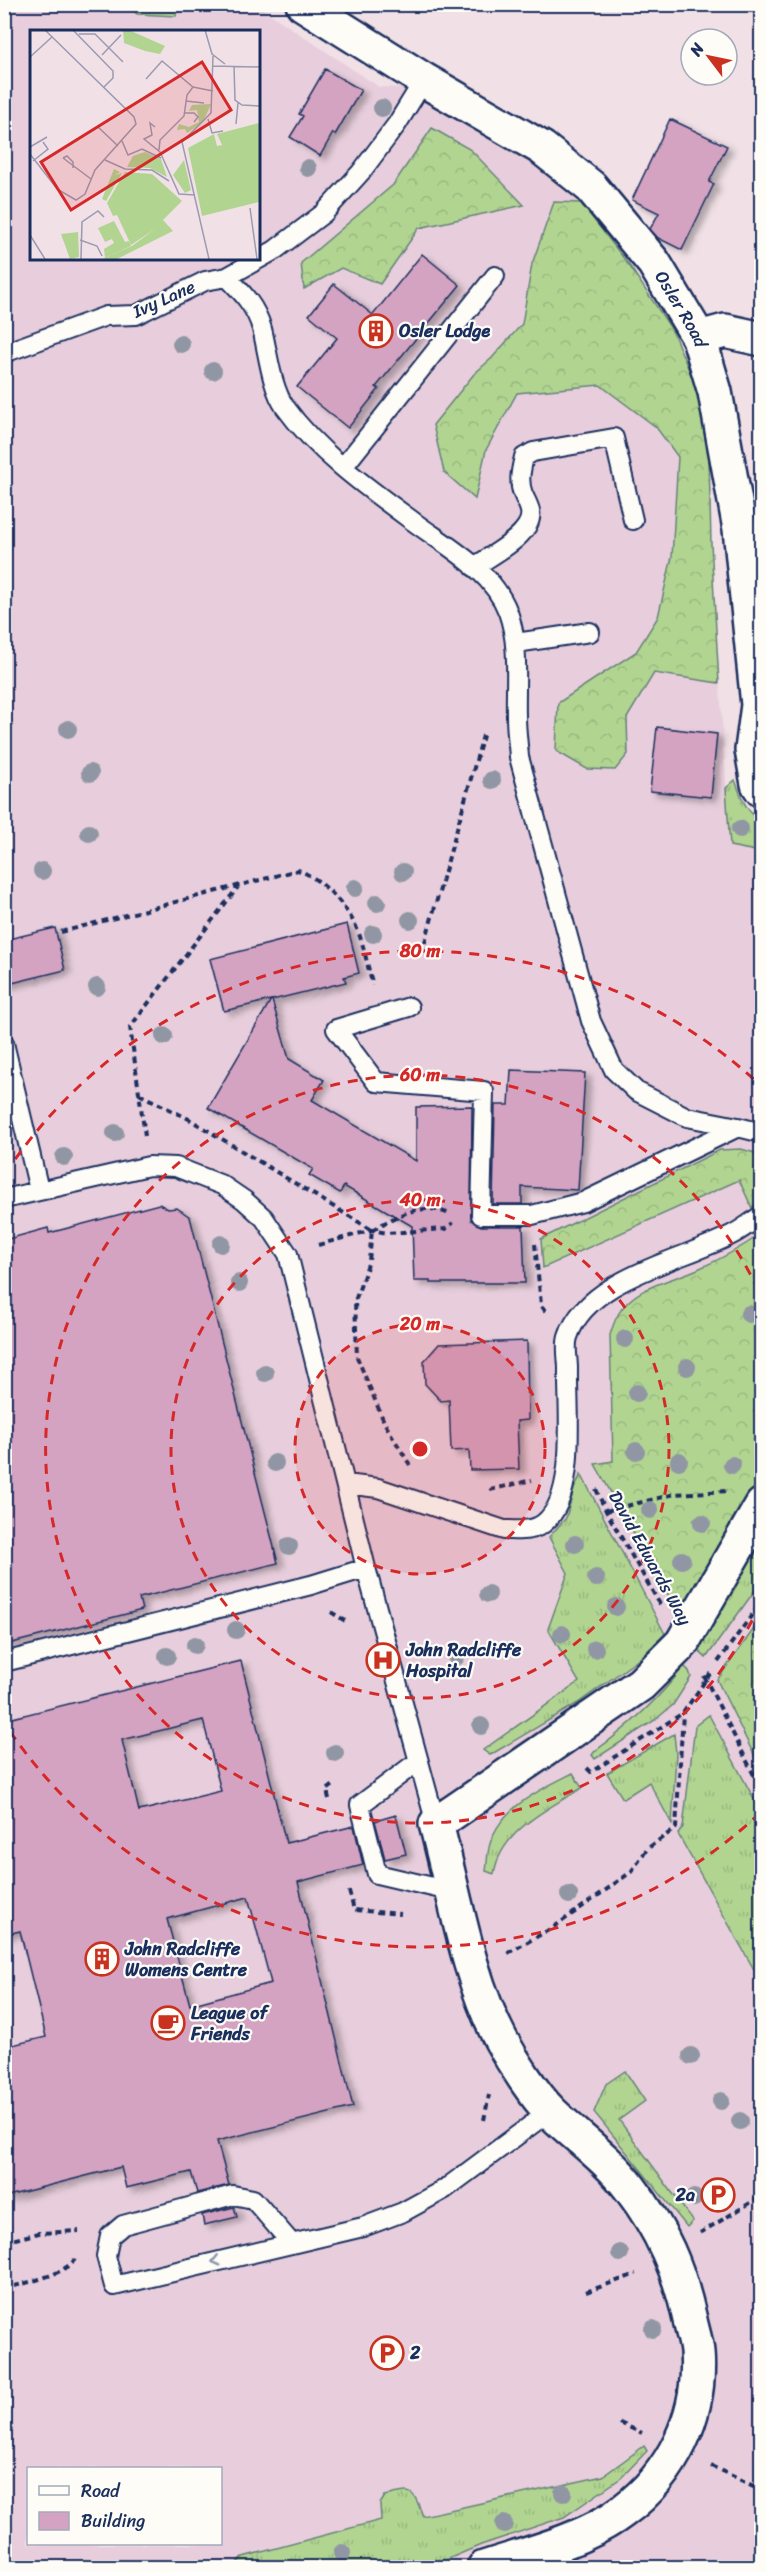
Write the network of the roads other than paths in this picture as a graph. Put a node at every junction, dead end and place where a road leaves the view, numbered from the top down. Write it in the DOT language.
graph roads {
  1 [pos="303,4"];
  2 [pos="424,80"];
  3 [pos="260,258"];
  4 [pos="257,260"];
  5 [pos="495,276"];
  6 [pos="226,277"];
  7 [pos="699,338"];
  8 [pos="762,339"];
  9 [pos="4,353"];
  10 [pos="344,466"];
  11 [pos="633,520"];
  12 [pos="474,567"];
  13 [pos="590,632"];
  14 [pos="516,643"];
  15 [pos="762,790"];
  16 [pos="410,1007"];
  17 [pos="4,1044"];
  18 [pos="738,1127"];
  19 [pos="762,1133"];
  20 [pos="39,1190"];
  21 [pos="4,1199"];
  22 [pos="762,1215"];
  23 [pos="346,1484"];
  24 [pos="747,1497"];
  25 [pos="366,1568"];
  26 [pos="4,1662"];
  27 [pos="417,1762"];
  28 [pos="436,1824"];
  29 [pos="454,1892"];
  30 [pos="550,2111"];
  31 [pos="291,2244"];
  32 [pos="560,2557"];
  33 [pos="484,2568"];
  1 -- 2 [label="street, Osler Road"];
  2 -- 3 [label="lane, Ivy Lane"];
  2 -- 7 [label="street, Osler Road"];
  4 -- 6 [label="lane, Ivy Lane"];
  5 -- 10 [label="lane"];
  6 -- 9 [label="lane, Ivy Lane"];
  6 -- 10 [label="lane"];
  7 -- 8 [label="street"];
  7 -- 15 [label="street, Osler Road"];
  10 -- 12 [label="lane"];
  11 -- 12 [label="lane"];
  12 -- 14 [label="lane"];
  13 -- 14 [label="lane"];
  14 -- 18 [label="lane"];
  16 -- 18 [label="lane"];
  17 -- 20 [label="lane"];
  18 -- 19 [label="lane"];
  20 -- 21 [label="lane"];
  20 -- 23 [label="lane"];
  22 -- 23 [label="lane"];
  23 -- 25 [label="lane"];
  24 -- 28 [label="street"];
  25 -- 26 [label="lane"];
  25 -- 27 [label="lane"];
  27 -- 28 [label="lane"];
  27 -- 29 [label="lane"];
  28 -- 29 [label="street"];
  29 -- 30 [label="street"];
  30 -- 31 [label="lane"];
  30 -- 32 [label="street"];
  31 -- 31 [label="lane, one-way"];
  32 -- 33 [label="street"];
}
